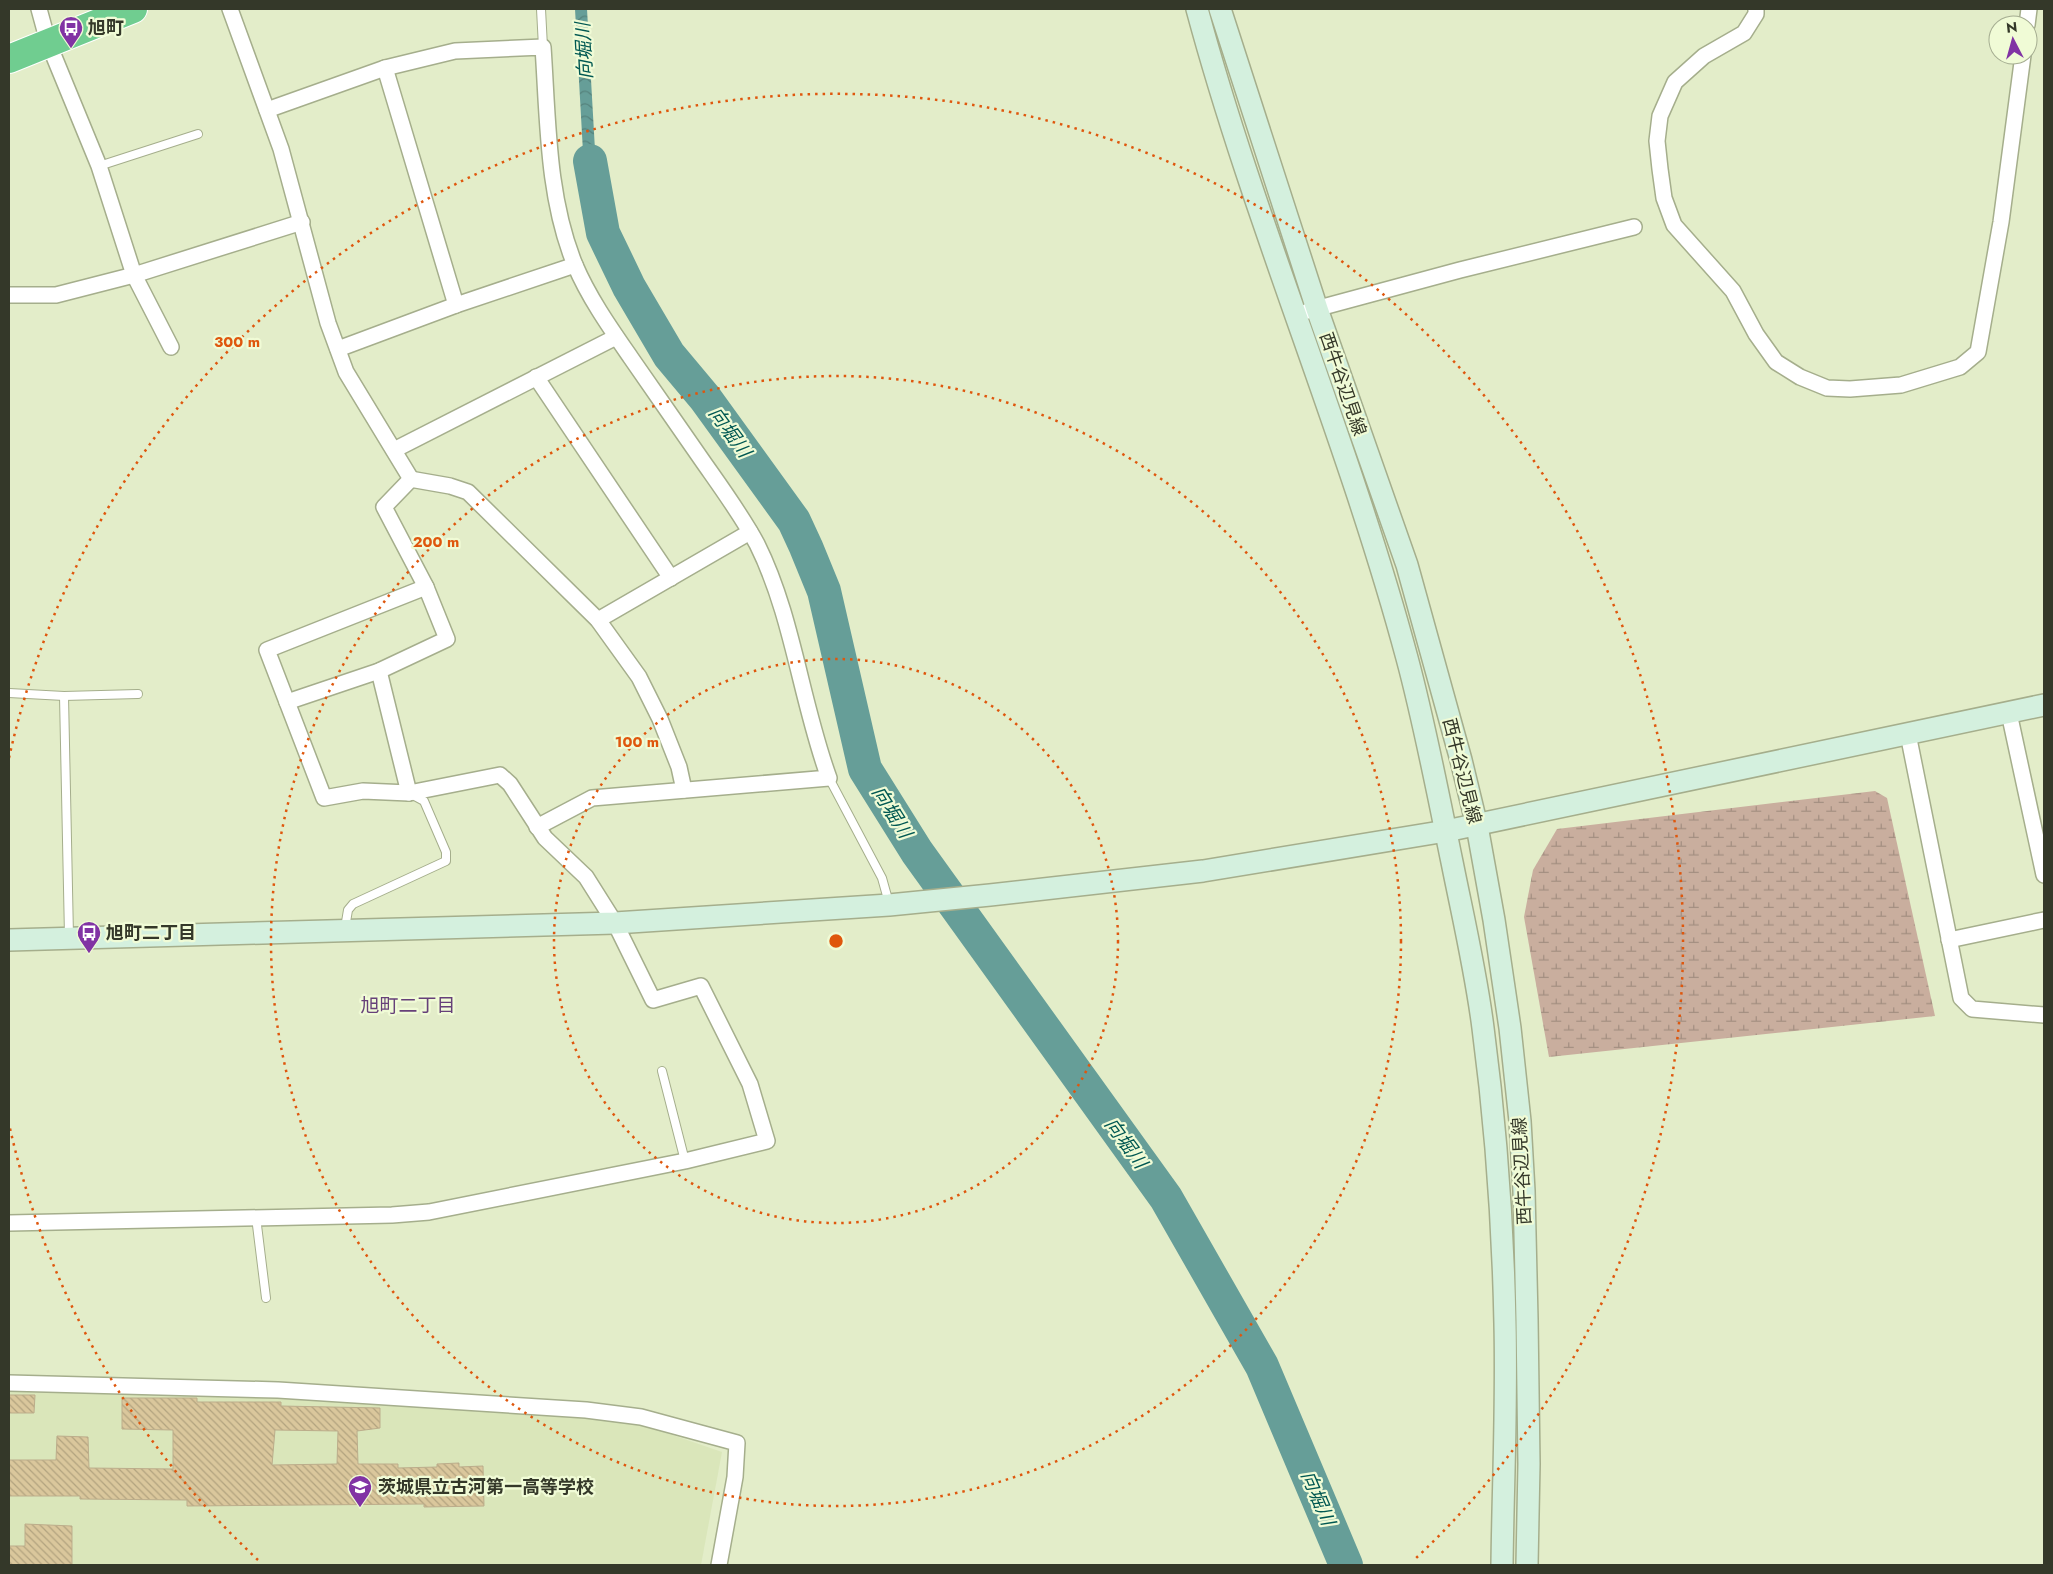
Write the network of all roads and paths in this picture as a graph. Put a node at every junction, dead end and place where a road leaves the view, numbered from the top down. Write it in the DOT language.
graph roads {
  1 [pos="39,9"];
  2 [pos="133,9"];
  3 [pos="230,9"];
  4 [pos="541,9"];
  5 [pos="1196,9"];
  6 [pos="1220,9"];
  7 [pos="1756,9"];
  8 [pos="48,42"];
  9 [pos="543,47"];
  10 [pos="9,59"];
  11 [pos="2022,65"];
  12 [pos="385,68"];
  13 [pos="267,110"];
  14 [pos="198,134"];
  15 [pos="98,166"];
  16 [pos="302,222"];
  17 [pos="1634,227"];
  18 [pos="575,265"];
  19 [pos="134,275"];
  20 [pos="9,295"];
  21 [pos="456,305"];
  22 [pos="1318,309"];
  23 [pos="1297,315"];
  24 [pos="616,336"];
  25 [pos="171,347"];
  26 [pos="338,349"];
  27 [pos="536,377"];
  28 [pos="394,450"];
  29 [pos="410,479"];
  30 [pos="750,532"];
  31 [pos="671,578"];
  32 [pos="426,587"];
  33 [pos="598,620"];
  34 [pos="379,671"];
  35 [pos="9,693"];
  36 [pos="138,694"];
  37 [pos="64,696"];
  38 [pos="287,702"];
  39 [pos="2044,705"];
  40 [pos="2009,713"];
  41 [pos="1908,734"];
  42 [pos="829,778"];
  43 [pos="684,790"];
  44 [pos="409,793"];
  45 [pos="1477,826"];
  46 [pos="538,827"];
  47 [pos="1446,831"];
  48 [pos="2044,875"];
  49 [pos="889,905"];
  50 [pos="2044,920"];
  51 [pos="615,923"];
  52 [pos="345,931"];
  53 [pos="69,938"];
  54 [pos="9,940"];
  55 [pos="1949,940"];
  56 [pos="2044,1016"];
  57 [pos="662,1071"];
  58 [pos="685,1161"];
  59 [pos="256,1218"];
  60 [pos="9,1223"];
  61 [pos="266,1298"];
  62 [pos="9,1383"];
  63 [pos="719,1565"];
  64 [pos="1502,1565"];
  65 [pos="1527,1565"];
  1 -- 8 [label="street"];
  2 -- 8 [label="highway"];
  3 -- 13 [label="street"];
  4 -- 9 [label="lane"];
  5 -- 23 [label="street, 西牛谷辺見線"];
  6 -- 22 [label="street, 西牛谷辺見線"];
  7 -- 11 [label="street"];
  8 -- 10 [label="highway"];
  8 -- 15 [label="street"];
  9 -- 12 [label="street"];
  9 -- 18 [label="street"];
  12 -- 13 [label="street"];
  12 -- 21 [label="street"];
  13 -- 16 [label="street"];
  14 -- 15 [label="lane"];
  15 -- 19 [label="street"];
  16 -- 19 [label="street"];
  16 -- 26 [label="street"];
  17 -- 22 [label="street"];
  18 -- 21 [label="street"];
  18 -- 24 [label="street"];
  19 -- 20 [label="street"];
  19 -- 25 [label="street"];
  21 -- 26 [label="street"];
  22 -- 23 [label="street"];
  22 -- 45 [label="street, 西牛谷辺見線"];
  23 -- 47 [label="street, 西牛谷辺見線"];
  24 -- 27 [label="street"];
  24 -- 30 [label="street"];
  26 -- 28 [label="street"];
  27 -- 28 [label="street"];
  27 -- 31 [label="street"];
  28 -- 29 [label="street"];
  29 -- 32 [label="street"];
  29 -- 33 [label="street"];
  30 -- 31 [label="street"];
  30 -- 42 [label="street"];
  31 -- 33 [label="street"];
  32 -- 34 [label="street"];
  32 -- 38 [label="street"];
  33 -- 43 [label="street"];
  34 -- 38 [label="street"];
  34 -- 44 [label="street"];
  35 -- 37 [label="lane"];
  36 -- 37 [label="lane"];
  37 -- 53 [label="lane"];
  38 -- 44 [label="street"];
  39 -- 40 [label="street"];
  40 -- 41 [label="street"];
  40 -- 48 [label="street"];
  41 -- 45 [label="street"];
  41 -- 55 [label="street"];
  42 -- 43 [label="street"];
  42 -- 49 [label="lane"];
  43 -- 46 [label="street"];
  44 -- 46 [label="street"];
  44 -- 52 [label="lane"];
  45 -- 47 [label="street"];
  45 -- 65 [label="street, 西牛谷辺見線"];
  46 -- 51 [label="street"];
  47 -- 49 [label="street"];
  47 -- 64 [label="street, 西牛谷辺見線"];
  49 -- 51 [label="street"];
  50 -- 55 [label="street"];
  51 -- 52 [label="street"];
  51 -- 58 [label="street"];
  52 -- 53 [label="street"];
  53 -- 54 [label="street"];
  55 -- 56 [label="street"];
  57 -- 58 [label="lane"];
  58 -- 59 [label="street"];
  59 -- 60 [label="street"];
  59 -- 61 [label="lane"];
  62 -- 63 [label="street"];
}
